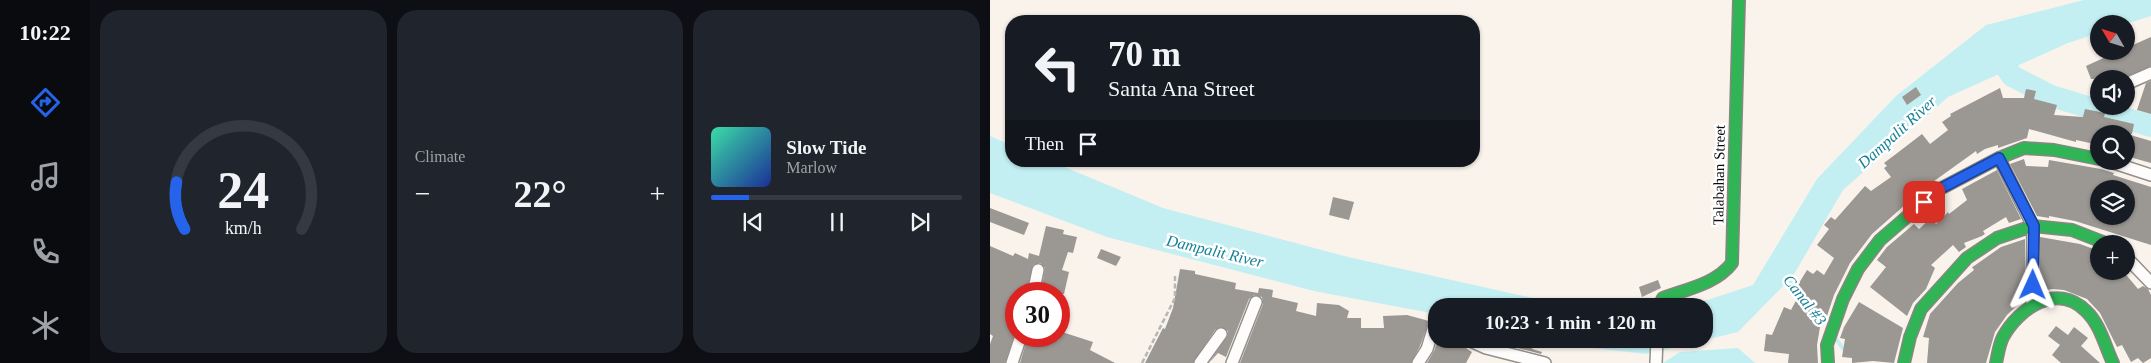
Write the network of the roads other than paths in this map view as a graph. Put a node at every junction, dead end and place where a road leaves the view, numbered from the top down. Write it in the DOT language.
graph roads {
  1 [pos="1739,0"];
  2 [pos="2151,73"];
  3 [pos="2135,80"];
  4 [pos="2090,156"];
  5 [pos="1999,158"];
  6 [pos="2135,170"];
  7 [pos="2151,175"];
  8 [pos="2034,226"];
  9 [pos="2090,237"];
  10 [pos="2135,266"];
  11 [pos="1038,270"];
  12 [pos="1036,282"];
  13 [pos="2151,283"];
  14 [pos="1663,298"];
  15 [pos="1256,302"];
  16 [pos="2032,305"];
  17 [pos="1221,334"];
  18 [pos="1428,346"];
  19 [pos="1017,347"];
  20 [pos="1486,348"];
  21 [pos="1012,363"];
  22 [pos="1200,363"];
  23 [pos="1232,363"];
  24 [pos="1418,363"];
  25 [pos="1545,363"];
  26 [pos="1828,363"];
  27 [pos="1904,363"];
  28 [pos="1996,363"];
  29 [pos="2113,363"];
  1 -- 14 [label="street, Talabahan Street"];
  2 -- 3 [label="street"];
  4 -- 5 [label="street"];
  5 -- 8 [label="street"];
  5 -- 26 [label="street"];
  6 -- 7 [label="street"];
  8 -- 9 [label="street"];
  8 -- 16 [label="street"];
  8 -- 27 [label="street"];
  10 -- 13 [label="street"];
  11 -- 12 [label="street"];
  15 -- 23 [label="street"];
  16 -- 28 [label="street"];
  16 -- 29 [label="street"];
  17 -- 22 [label="street"];
  18 -- 24 [label="street"];
  19 -- 21 [label="street"];
  20 -- 25 [label="street"];
}
